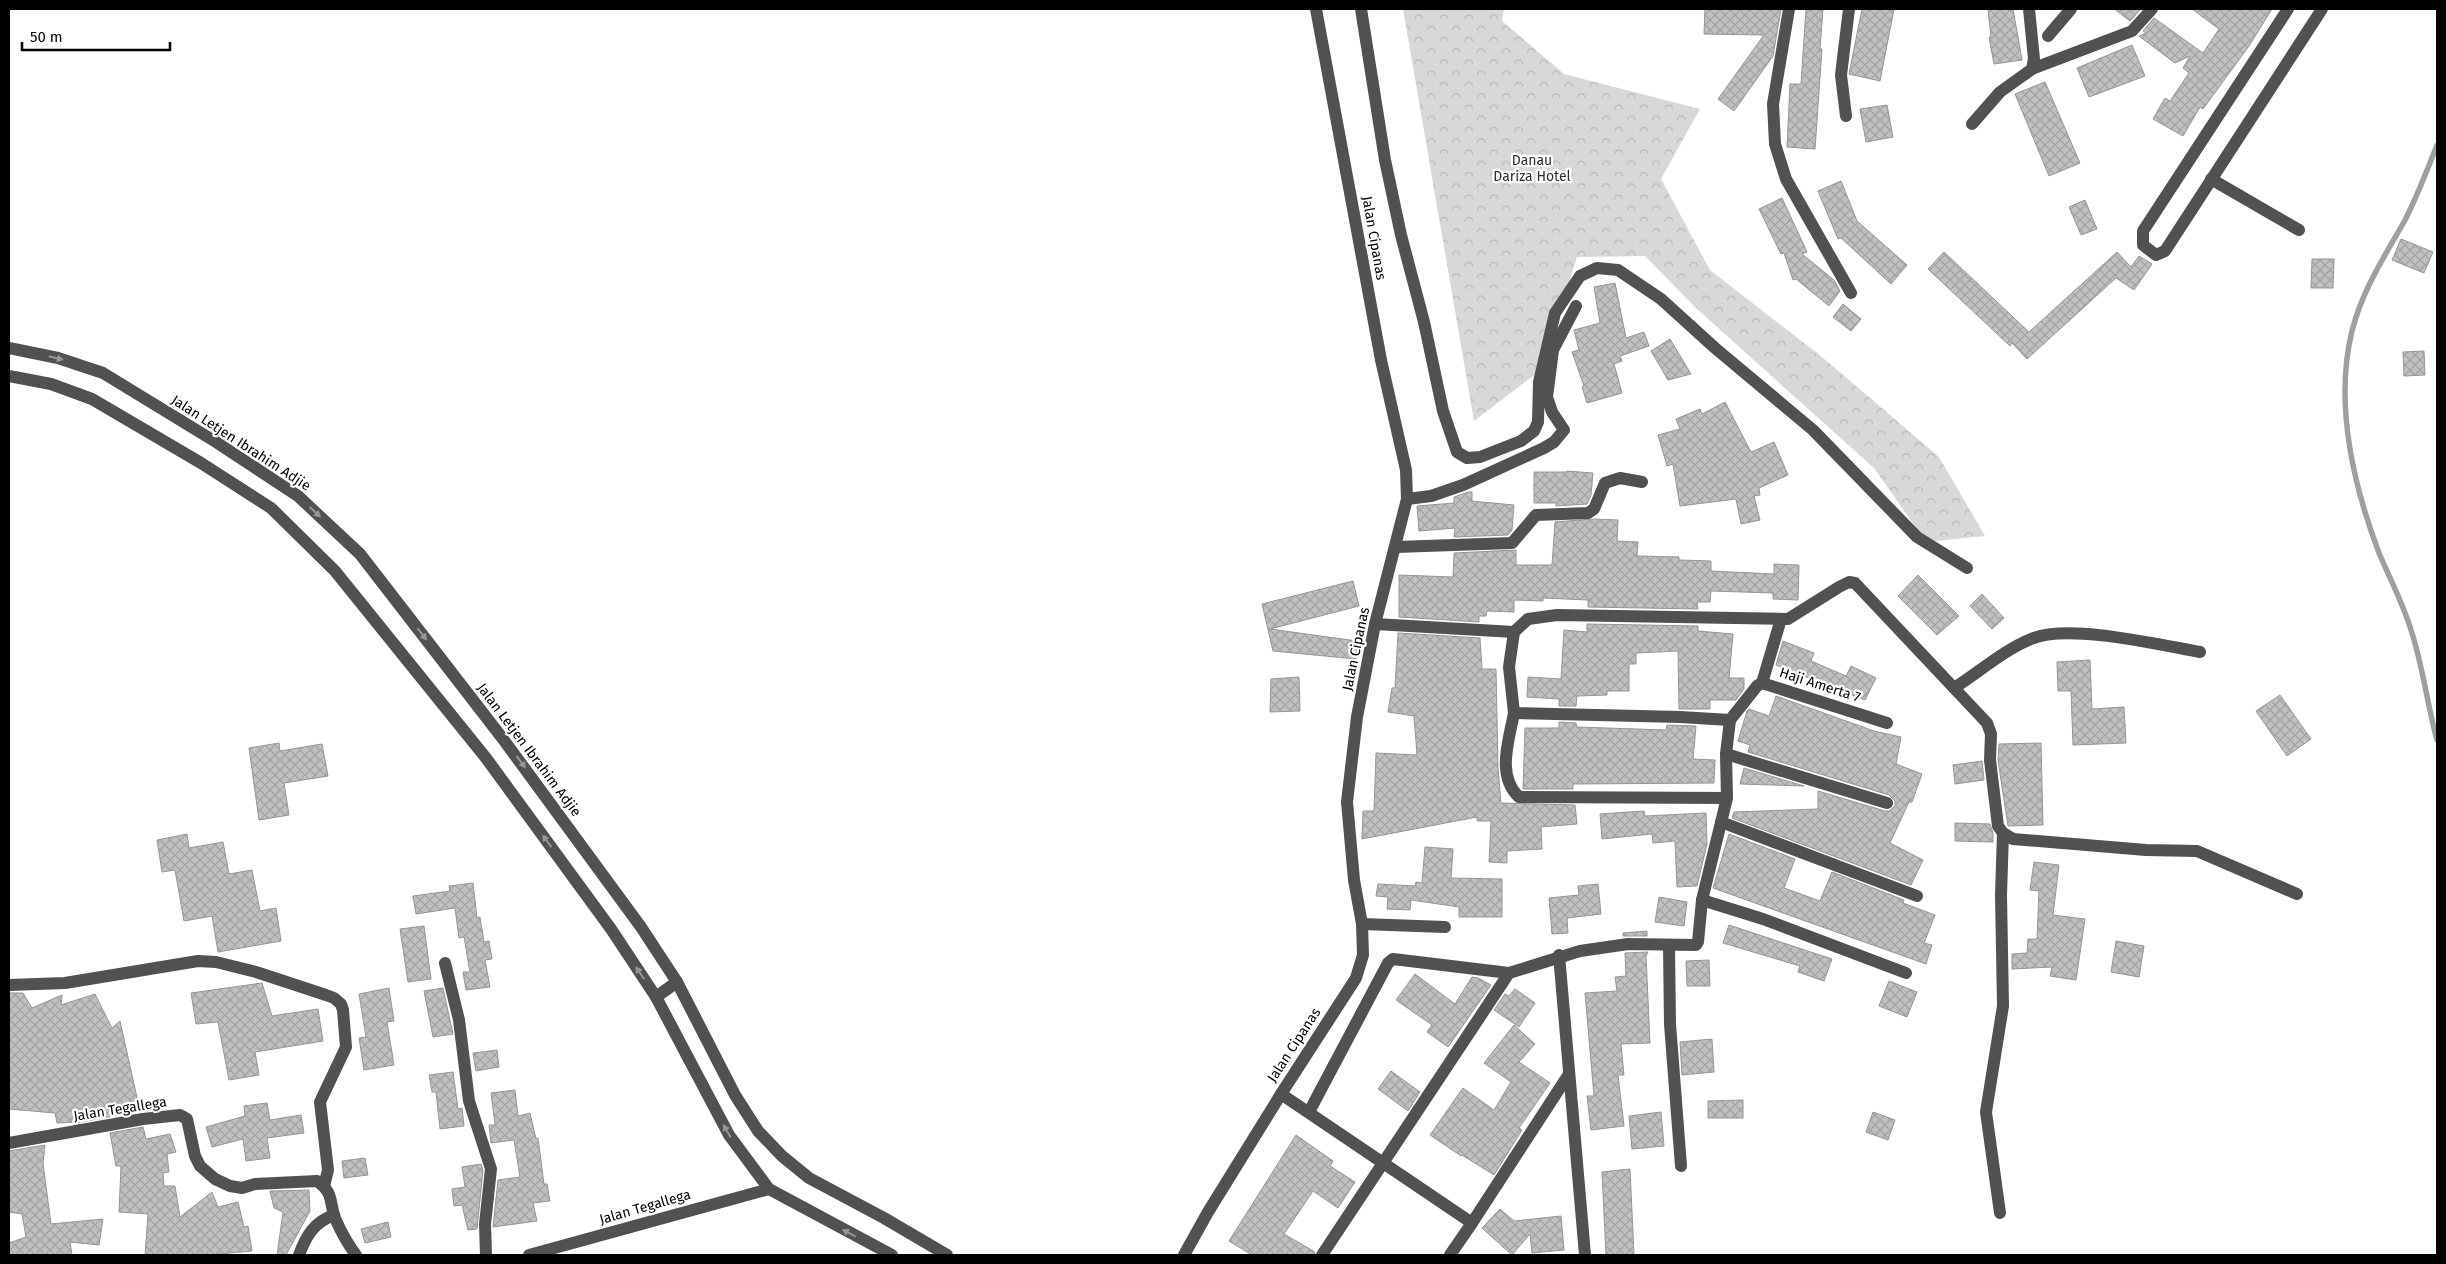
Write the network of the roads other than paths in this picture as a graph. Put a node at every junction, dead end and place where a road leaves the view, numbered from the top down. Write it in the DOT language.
graph roads {
  1 [pos="1316,9"];
  2 [pos="1361,9"];
  3 [pos="1789,9"];
  4 [pos="1850,9"];
  5 [pos="2029,9"];
  6 [pos="2071,9"];
  7 [pos="2152,9"];
  8 [pos="2288,9"];
  9 [pos="2322,9"];
  10 [pos="2048,36"];
  11 [pos="2032,70"];
  12 [pos="1846,116"];
  13 [pos="1972,124"];
  14 [pos="2211,178"];
  15 [pos="2299,230"];
  16 [pos="1851,293"];
  17 [pos="1576,306"];
  18 [pos="9,348"];
  19 [pos="9,376"];
  20 [pos="1642,482"];
  21 [pos="1407,499"];
  22 [pos="1396,547"];
  23 [pos="1966,568"];
  24 [pos="1781,619"];
  25 [pos="1375,624"];
  26 [pos="1514,632"];
  27 [pos="2200,652"];
  28 [pos="1762,683"];
  29 [pos="1954,688"];
  30 [pos="1514,713"];
  31 [pos="1730,720"];
  32 [pos="1887,723"];
  33 [pos="1726,754"];
  34 [pos="1727,798"];
  35 [pos="1887,803"];
  36 [pos="1721,822"];
  37 [pos="2003,833"];
  38 [pos="2297,894"];
  39 [pos="1917,896"];
  40 [pos="1702,900"];
  41 [pos="1362,924"];
  42 [pos="1445,927"];
  43 [pos="1669,946"];
  44 [pos="1559,956"];
  45 [pos="445,963"];
  46 [pos="1508,972"];
  47 [pos="1906,972"];
  48 [pos="677,982"];
  49 [pos="9,985"];
  50 [pos="656,997"];
  51 [pos="1569,1074"];
  52 [pos="1281,1094"];
  53 [pos="1309,1112"];
  54 [pos="9,1143"];
  55 [pos="1382,1164"];
  56 [pos="1681,1166"];
  57 [pos="324,1186"];
  58 [pos="769,1189"];
  59 [pos="2000,1212"];
  60 [pos="334,1215"];
  61 [pos="1472,1223"];
  62 [pos="299,1255"];
  63 [pos="356,1255"];
  64 [pos="486,1255"];
  65 [pos="530,1255"];
  66 [pos="892,1255"];
  67 [pos="947,1255"];
  68 [pos="1184,1255"];
  69 [pos="1322,1255"];
  70 [pos="1450,1255"];
  71 [pos="1585,1255"];
  1 -- 21 [label="street, Jalan Cipanas"];
  2 -- 23 [label="street"];
  3 -- 16 [label="street"];
  4 -- 12 [label="street"];
  5 -- 11 [label="street"];
  6 -- 10 [label="street"];
  7 -- 11 [label="street"];
  8 -- 14 [label="street"];
  9 -- 14 [label="street"];
  11 -- 13 [label="street"];
  14 -- 15 [label="street"];
  17 -- 21 [label="street"];
  18 -- 48 [label="street, Jalan Letjen Ibrahim Adjie, one-way"];
  50 -- 19 [label="street, one-way"];
  20 -- 22 [label="street"];
  21 -- 22 [label="street, Jalan Cipanas"];
  22 -- 25 [label="street, Jalan Cipanas"];
  24 -- 26 [label="street"];
  24 -- 28 [label="street"];
  24 -- 29 [label="street"];
  25 -- 26 [label="street"];
  25 -- 41 [label="street, Jalan Cipanas"];
  26 -- 30 [label="street"];
  27 -- 29 [label="street"];
  28 -- 31 [label="street, Haji Amerta 7"];
  28 -- 32 [label="street, Haji Amerta 7"];
  29 -- 37 [label="street"];
  30 -- 31 [label="street"];
  30 -- 34 [label="street"];
  31 -- 33 [label="street"];
  33 -- 34 [label="street"];
  33 -- 35 [label="street"];
  34 -- 36 [label="street"];
  36 -- 39 [label="street"];
  36 -- 40 [label="street"];
  37 -- 38 [label="street"];
  37 -- 59 [label="street"];
  40 -- 43 [label="street"];
  40 -- 47 [label="street"];
  41 -- 42 [label="street"];
  41 -- 52 [label="street, Jalan Cipanas"];
  43 -- 44 [label="street"];
  43 -- 56 [label="street"];
  44 -- 46 [label="street"];
  44 -- 51 [label="street"];
  45 -- 64 [label="street"];
  46 -- 53 [label="street"];
  46 -- 55 [label="street"];
  48 -- 50 [label="street"];
  48 -- 67 [label="street, Jalan Letjen Ibrahim Adjie"];
  49 -- 57 [label="street"];
  58 -- 50 [label="street, one-way"];
  51 -- 61 [label="street"];
  51 -- 71 [label="street"];
  52 -- 53 [label="street"];
  52 -- 68 [label="street, Jalan Cipanas"];
  53 -- 55 [label="street"];
  54 -- 57 [label="street, Jalan Tegallega"];
  55 -- 61 [label="street"];
  55 -- 69 [label="street"];
  57 -- 60 [label="street"];
  58 -- 65 [label="street, Jalan Tegallega"];
  66 -- 58 [label="street, one-way"];
  60 -- 62 [label="street"];
  60 -- 63 [label="street"];
  61 -- 70 [label="street"];
}
